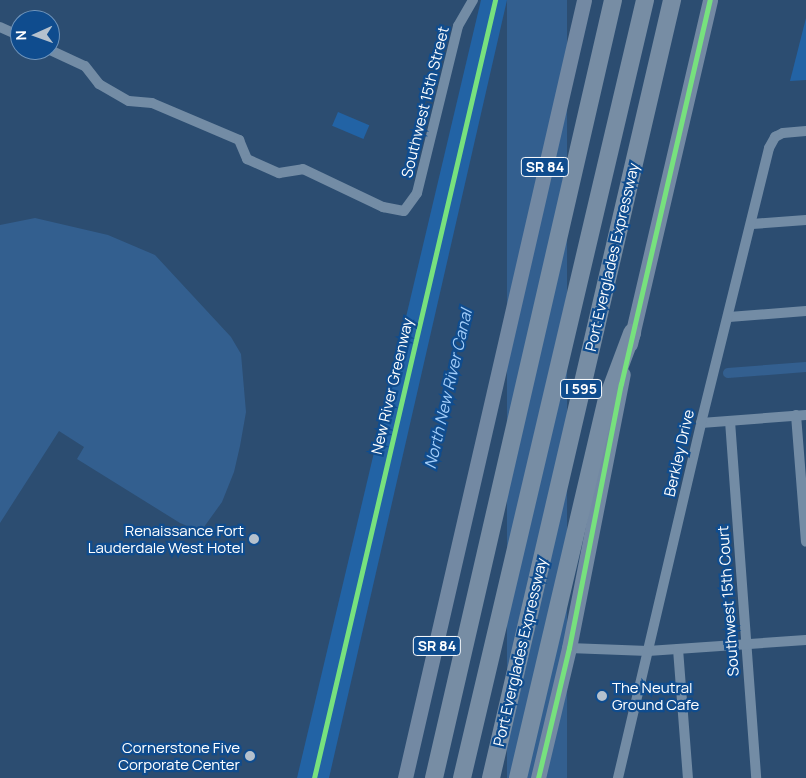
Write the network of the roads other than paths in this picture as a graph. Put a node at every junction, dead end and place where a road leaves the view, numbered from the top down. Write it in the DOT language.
graph roads {
  1 [pos="473,0"];
  2 [pos="584,0"];
  3 [pos="613,0"];
  4 [pos="645,0"];
  5 [pos="672,0"];
  6 [pos="710,0"];
  7 [pos="60,54"];
  8 [pos="806,131"];
  9 [pos="806,220"];
  10 [pos="752,224"];
  11 [pos="806,311"];
  12 [pos="729,317"];
  13 [pos="632,333"];
  14 [pos="801,415"];
  15 [pos="730,421"];
  16 [pos="700,423"];
  17 [pos="806,542"];
  18 [pos="806,640"];
  19 [pos="746,645"];
  20 [pos="569,648"];
  21 [pos="678,649"];
  22 [pos="648,651"];
  23 [pos="405,778"];
  24 [pos="434,778"];
  25 [pos="462,778"];
  26 [pos="491,778"];
  27 [pos="518,778"];
  28 [pos="538,778"];
  29 [pos="618,778"];
  30 [pos="688,778"];
  31 [pos="756,778"];
  1 -- 7 [label="street, Southwest 15th Street"];
  2 -- 23 [label="main road, SR 84"];
  3 -- 24 [label="highway"];
  4 -- 25 [label="highway"];
  5 -- 26 [label="highway, Port Everglades Expressway / I 595"];
  6 -- 13 [label="main road"];
  8 -- 10 [label="street, Berkley Drive"];
  9 -- 10 [label="street"];
  10 -- 12 [label="street, Berkley Drive"];
  11 -- 12 [label="street"];
  12 -- 16 [label="street, Berkley Drive"];
  13 -- 20 [label="main road"];
  13 -- 27 [label="highway"];
  14 -- 15 [label="street"];
  14 -- 17 [label="street"];
  15 -- 16 [label="street"];
  15 -- 19 [label="street, Southwest 15th Court"];
  16 -- 22 [label="street, Berkley Drive"];
  18 -- 19 [label="street"];
  19 -- 21 [label="street"];
  19 -- 31 [label="street, Southwest 15th Court"];
  20 -- 22 [label="street"];
  20 -- 28 [label="main road"];
  21 -- 22 [label="street"];
  21 -- 30 [label="street"];
  22 -- 29 [label="street, Berkley Drive"];
}
